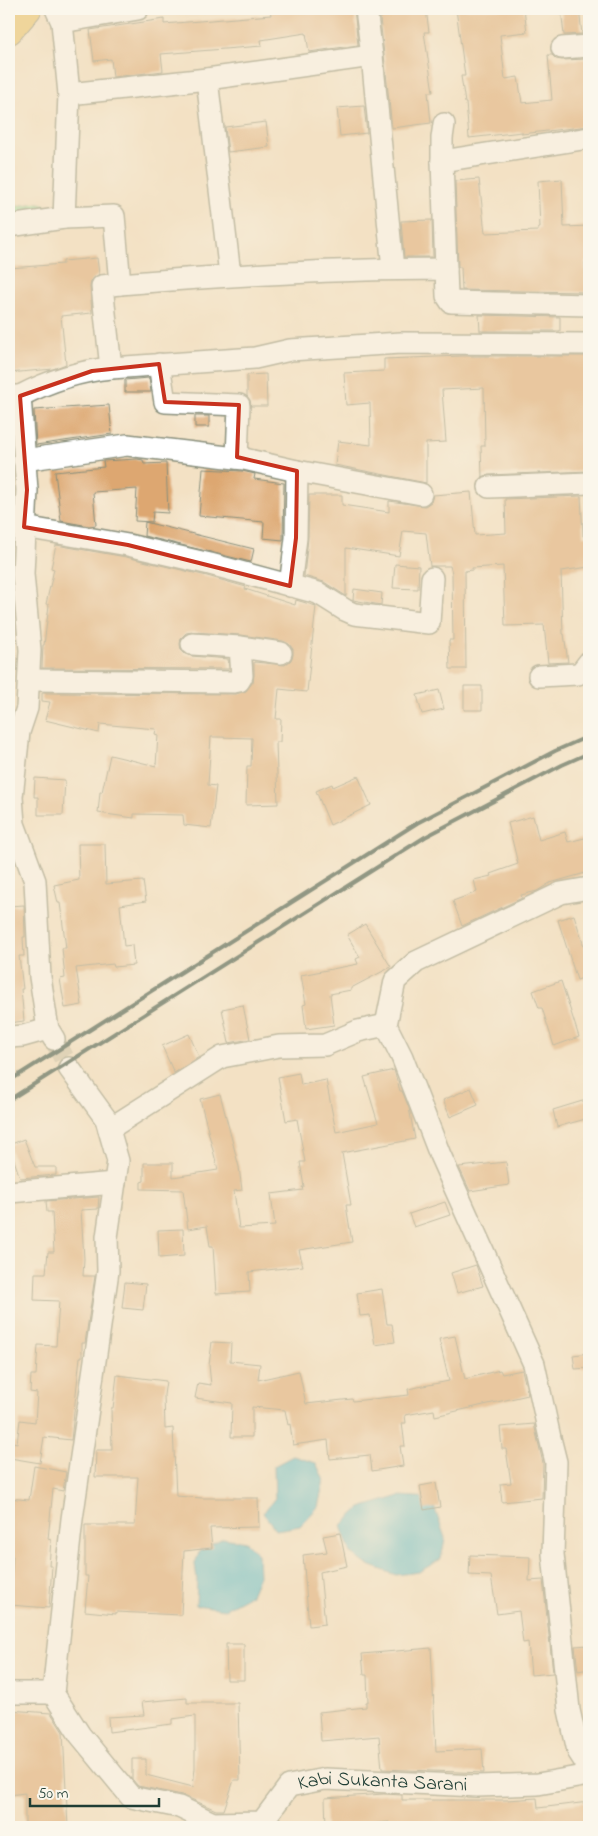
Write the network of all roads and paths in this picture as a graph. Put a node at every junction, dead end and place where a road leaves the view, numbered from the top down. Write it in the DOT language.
graph roads {
  1 [pos="27,9"];
  2 [pos="138,9"];
  3 [pos="366,9"];
  4 [pos="58,15"];
  5 [pos="9,30"];
  6 [pos="589,46"];
  7 [pos="562,48"];
  8 [pos="372,56"];
  9 [pos="207,79"];
  10 [pos="69,94"];
  11 [pos="444,124"];
  12 [pos="589,138"];
  13 [pos="442,161"];
  14 [pos="64,218"];
  15 [pos="9,226"];
  16 [pos="393,269"];
  17 [pos="446,269"];
  18 [pos="230,275"];
  19 [pos="120,284"];
  20 [pos="589,305"];
  21 [pos="589,344"];
  22 [pos="159,364"];
  23 [pos="111,368"];
  24 [pos="14,396"];
  25 [pos="237,458"];
  26 [pos="24,460"];
  27 [pos="297,471"];
  28 [pos="589,483"];
  29 [pos="489,487"];
  30 [pos="421,494"];
  31 [pos="24,527"];
  32 [pos="432,578"];
  33 [pos="290,586"];
  34 [pos="192,644"];
  35 [pos="240,647"];
  36 [pos="281,653"];
  37 [pos="589,662"];
  38 [pos="539,676"];
  39 [pos="29,680"];
  40 [pos="14,731"];
  41 [pos="10,797"];
  42 [pos="589,888"];
  43 [pos="386,1025"];
  44 [pos="9,1037"];
  45 [pos="69,1068"];
  46 [pos="109,1129"];
  47 [pos="115,1183"];
  48 [pos="9,1192"];
  49 [pos="9,1693"];
  50 [pos="53,1693"];
  51 [pos="589,1768"];
  52 [pos="589,1774"];
  1 -- 5 [label="main road"];
  2 -- 4 [label="street"];
  3 -- 8 [label="street"];
  4 -- 10 [label="street"];
  6 -- 7 [label="street"];
  8 -- 9 [label="street"];
  8 -- 16 [label="street"];
  9 -- 10 [label="street"];
  9 -- 18 [label="street"];
  10 -- 14 [label="street"];
  11 -- 13 [label="street"];
  12 -- 13 [label="street"];
  13 -- 17 [label="street"];
  14 -- 15 [label="street"];
  14 -- 19 [label="street"];
  16 -- 17 [label="street"];
  16 -- 18 [label="street"];
  17 -- 20 [label="street"];
  18 -- 19 [label="street"];
  19 -- 23 [label="street"];
  21 -- 22 [label="street"];
  22 -- 23 [label="street"];
  22 -- 25 [label="street"];
  23 -- 24 [label="street"];
  24 -- 26 [label="street"];
  25 -- 26 [label="street"];
  25 -- 27 [label="street"];
  26 -- 31 [label="street"];
  27 -- 30 [label="street"];
  27 -- 33 [label="street"];
  28 -- 29 [label="street"];
  31 -- 33 [label="street"];
  31 -- 39 [label="street"];
  32 -- 33 [label="street"];
  34 -- 35 [label="street"];
  35 -- 36 [label="street"];
  35 -- 39 [label="street"];
  37 -- 38 [label="street"];
  39 -- 40 [label="street"];
  40 -- 41 [label="street"];
  41 -- 44 [label="street"];
  42 -- 43 [label="street"];
  43 -- 46 [label="street"];
  43 -- 51 [label="street"];
  45 -- 46 [label="street"];
  46 -- 47 [label="street"];
  47 -- 48 [label="street"];
  47 -- 50 [label="street"];
  49 -- 50 [label="street"];
  50 -- 52 [label="street, Kabi Sukanta Sarani"];
}
